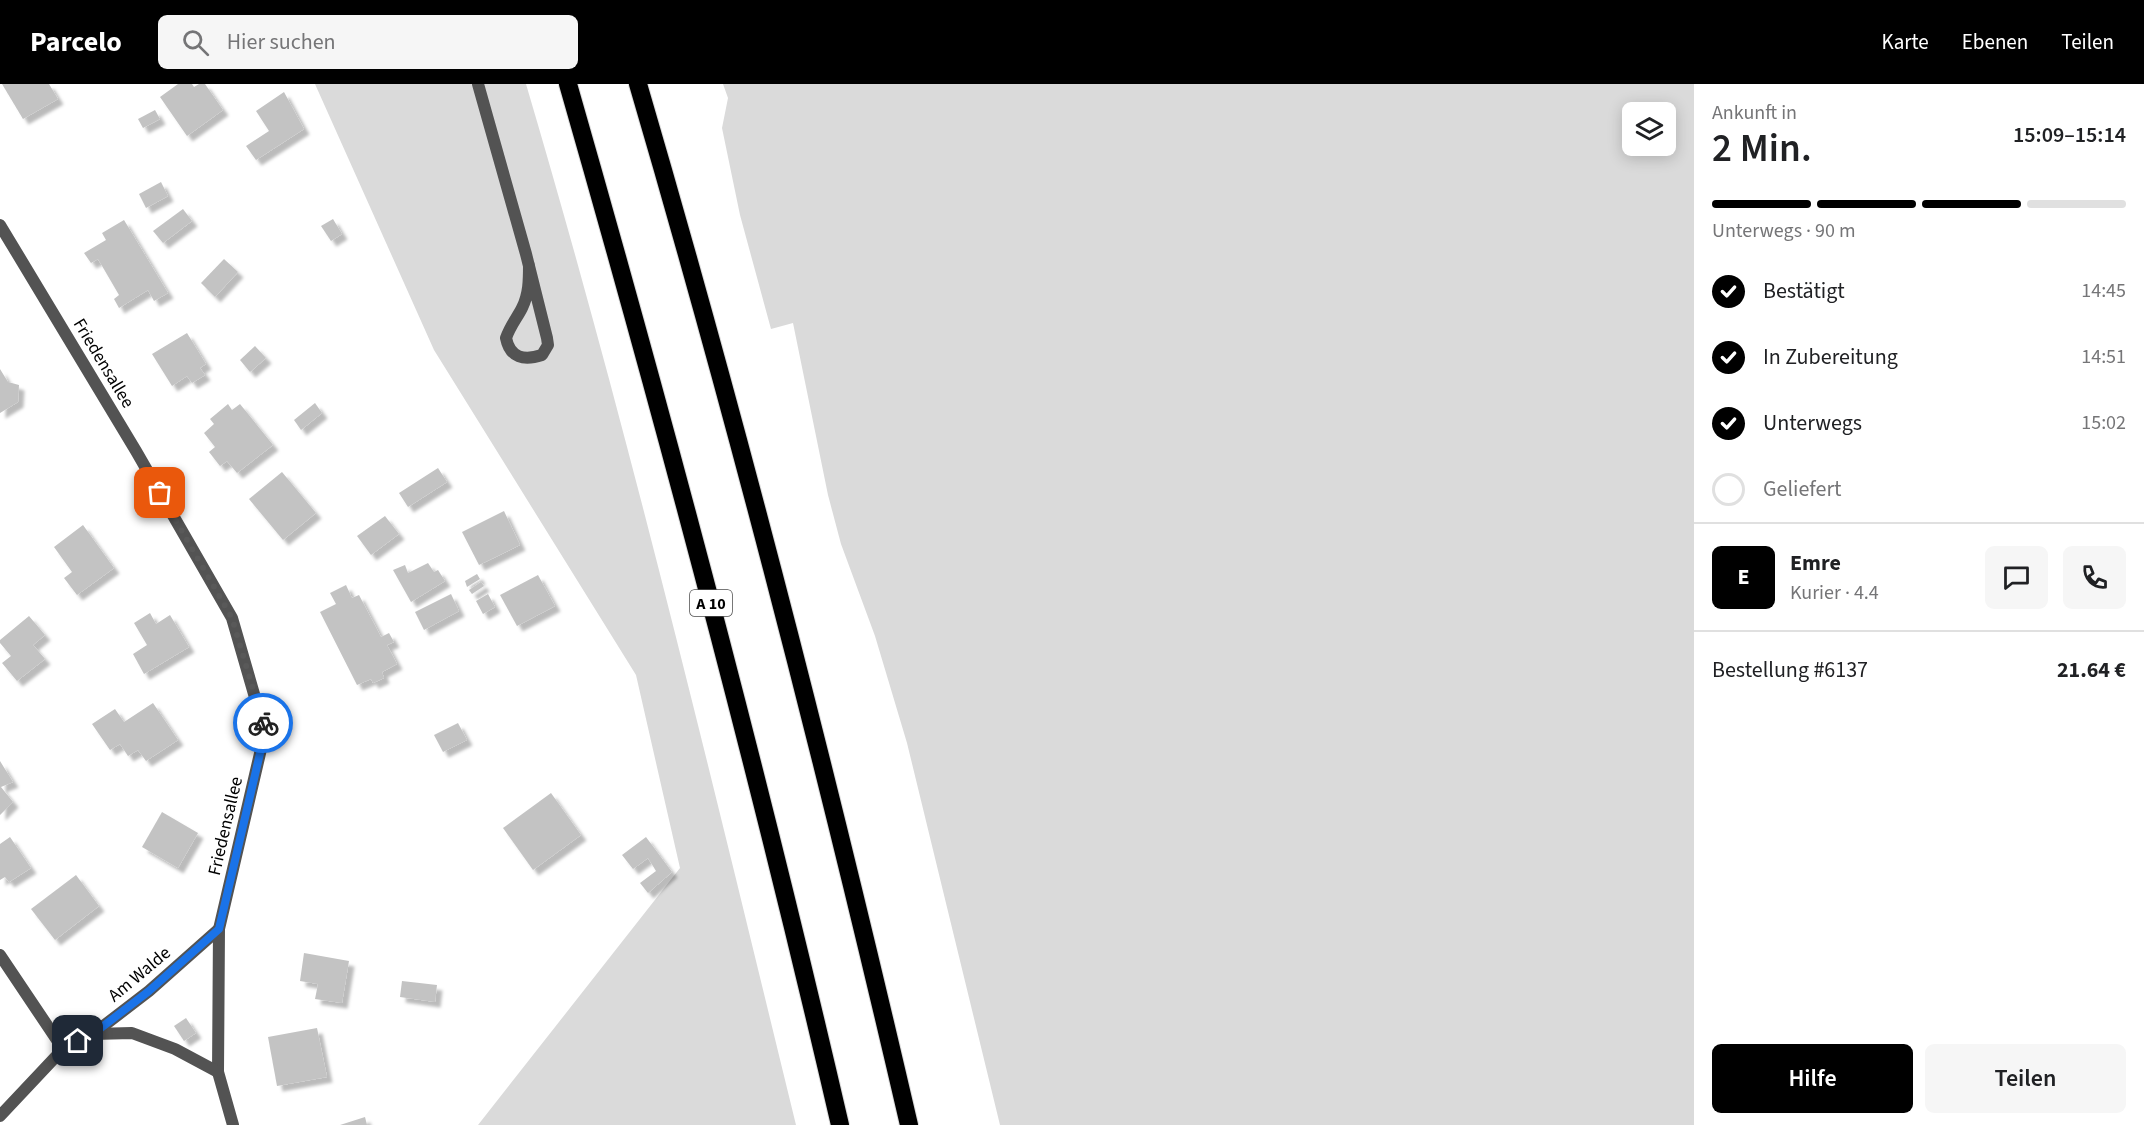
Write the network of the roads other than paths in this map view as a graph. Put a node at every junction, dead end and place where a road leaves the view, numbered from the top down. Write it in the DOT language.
graph roads {
  1 [pos="478,84"];
  2 [pos="568,84"];
  3 [pos="638,84"];
  4 [pos="0,225"];
  5 [pos="529,265"];
  6 [pos="219,929"];
  7 [pos="0,956"];
  8 [pos="93,1034"];
  9 [pos="63,1049"];
  10 [pos="219,1072"];
  11 [pos="0,1116"];
  12 [pos="233,1125"];
  13 [pos="840,1125"];
  14 [pos="909,1125"];
  1 -- 5 [label="street"];
  2 -- 13 [label="highway, A 10"];
  3 -- 14 [label="highway"];
  4 -- 6 [label="street, Friedensallee"];
  5 -- 5 [label="street"];
  6 -- 8 [label="street, Am Walde"];
  6 -- 10 [label="street, Friedensallee"];
  7 -- 9 [label="street"];
  8 -- 9 [label="street, Am Walde"];
  8 -- 10 [label="street"];
  9 -- 11 [label="street, Am Walde"];
  10 -- 12 [label="street, Friedensallee"];
}
